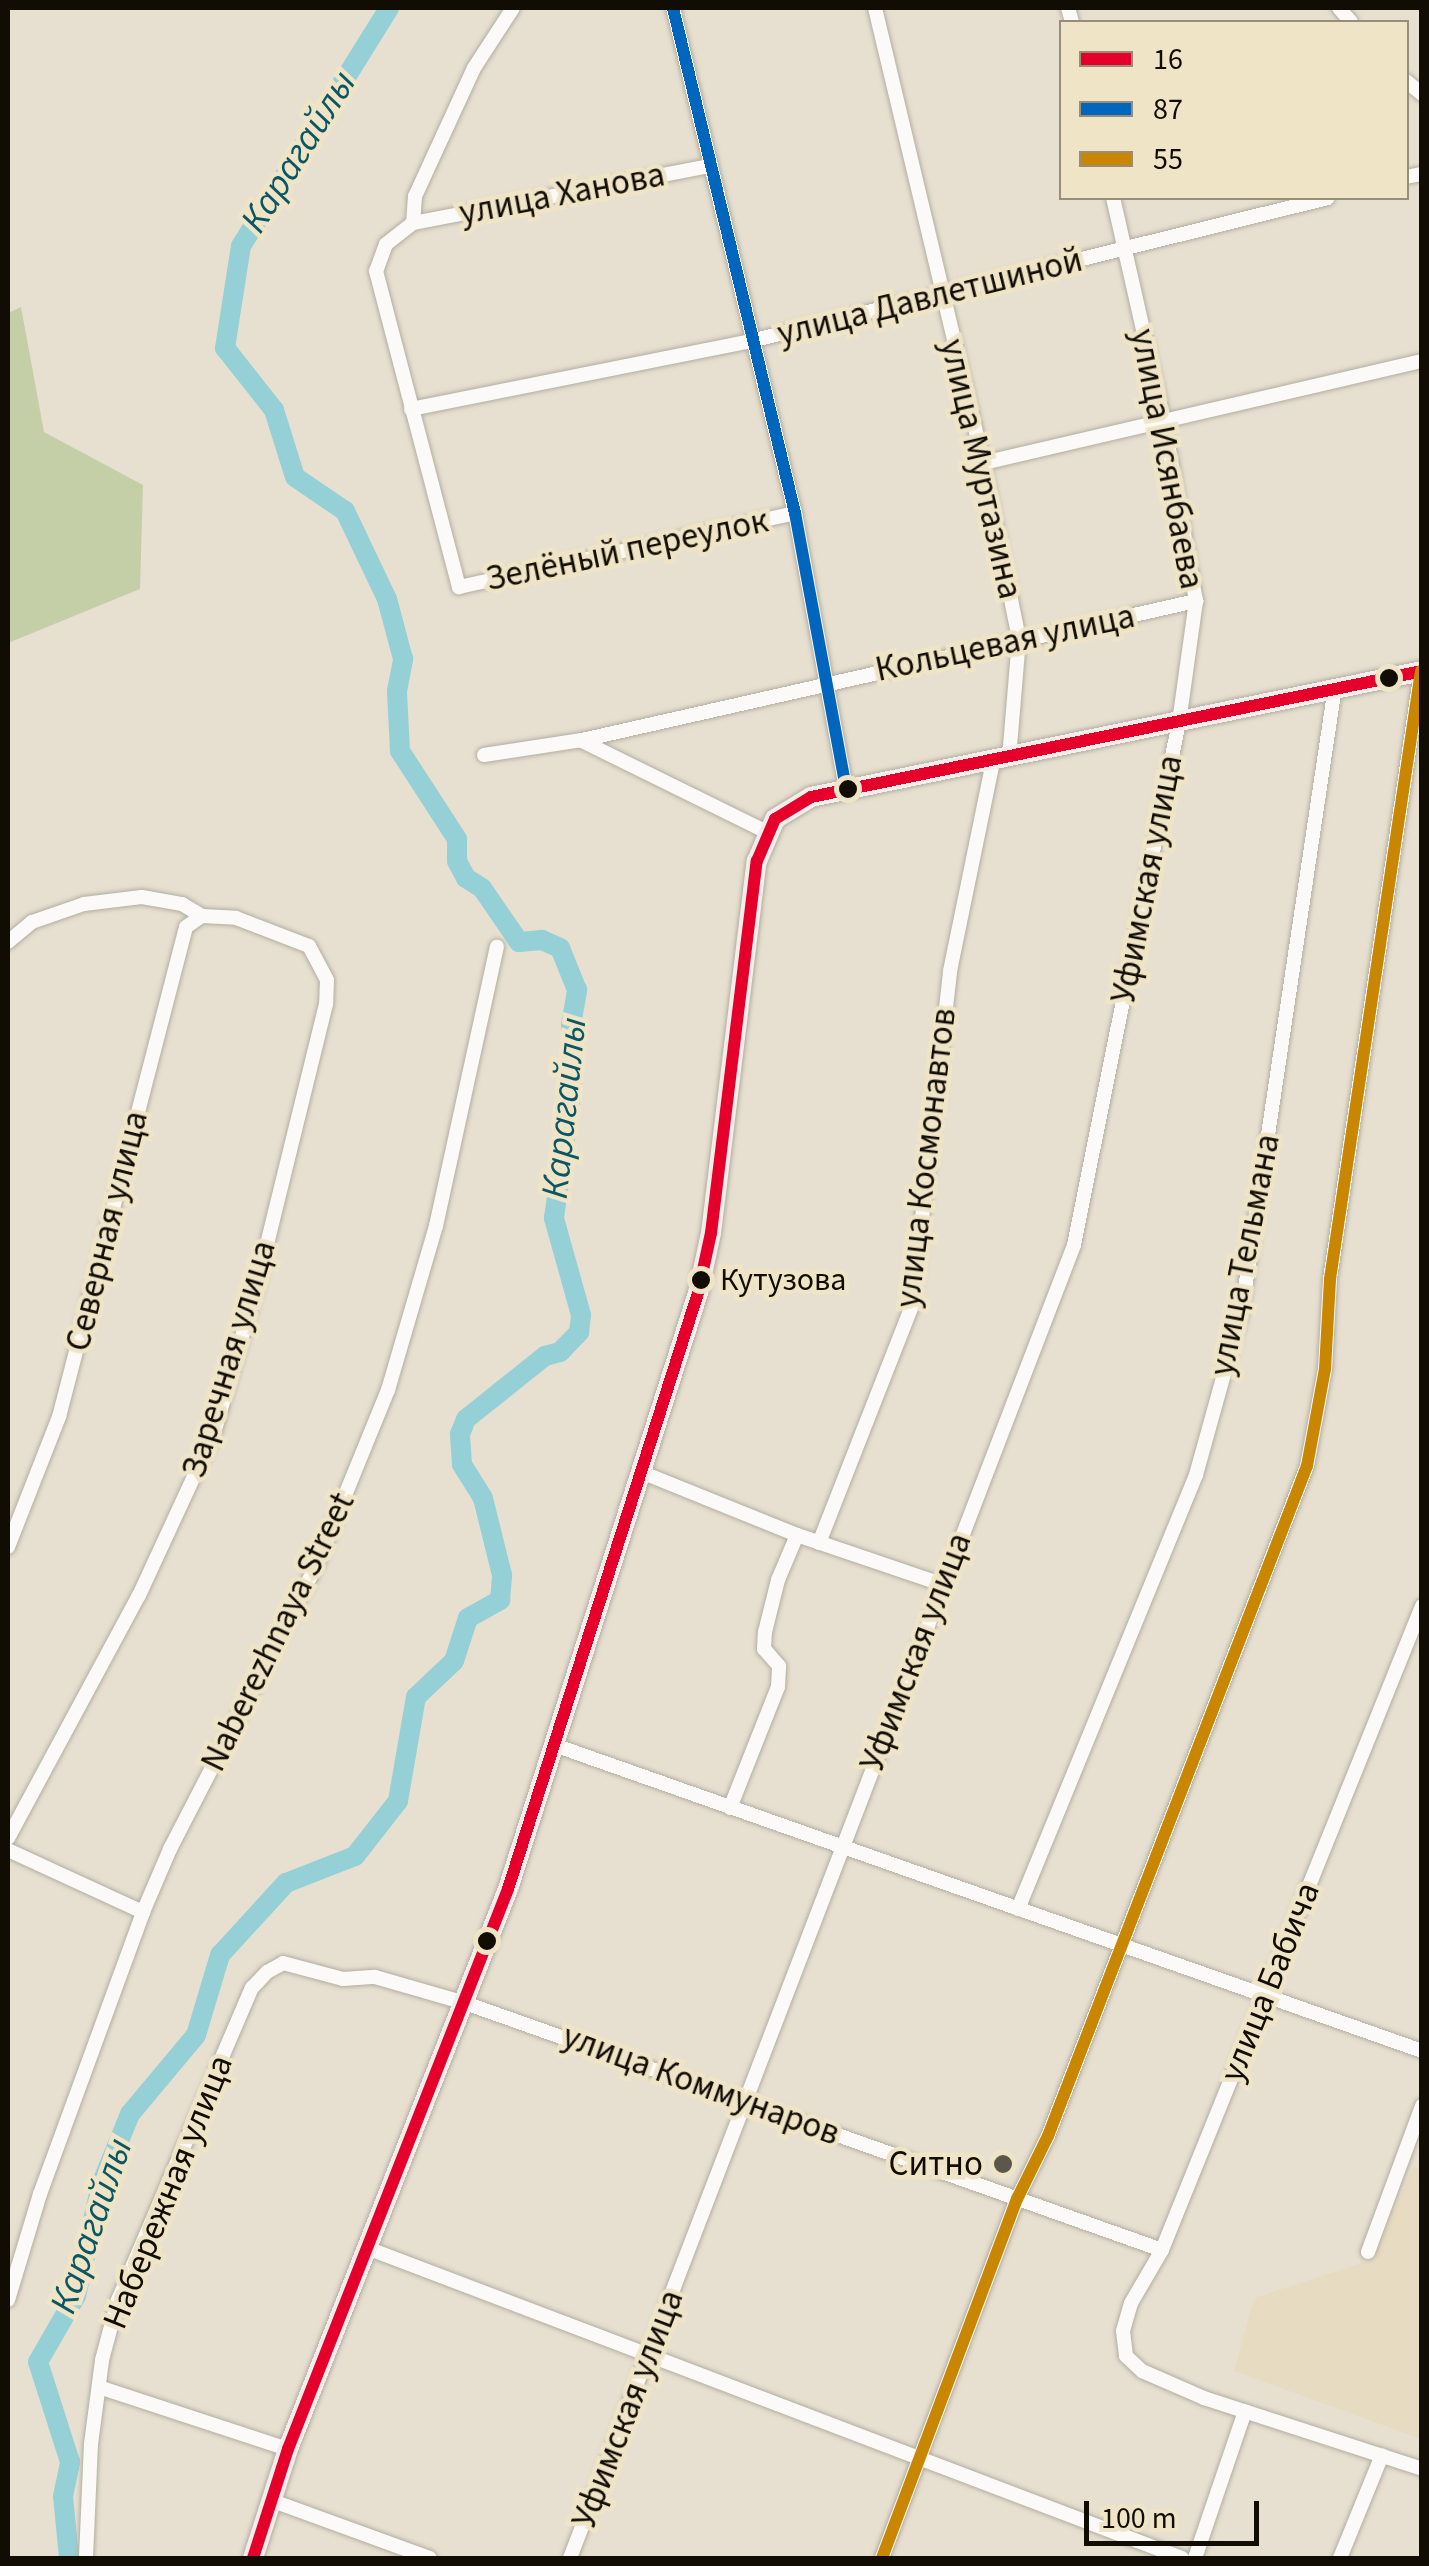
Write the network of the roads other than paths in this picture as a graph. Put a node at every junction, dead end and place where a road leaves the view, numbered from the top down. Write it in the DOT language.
graph roads {
  1 [pos="513,8"];
  2 [pos="673,8"];
  3 [pos="876,8"];
  4 [pos="710,166"];
  5 [pos="1113,200"];
  6 [pos="1320,200"];
  7 [pos="413,223"];
  8 [pos="1125,250"];
  9 [pos="941,293"];
  10 [pos="751,341"];
  11 [pos="1422,361"];
  12 [pos="411,409"];
  13 [pos="1164,422"];
  14 [pos="983,463"];
  15 [pos="795,513"];
  16 [pos="1196,601"];
  17 [pos="1020,639"];
  18 [pos="1421,671"];
  19 [pos="827,681"];
  20 [pos="1334,687"];
  21 [pos="1178,722"];
  22 [pos="582,740"];
  23 [pos="484,754"];
  24 [pos="1001,760"];
  25 [pos="846,790"];
  26 [pos="767,832"];
  27 [pos="202,916"];
  28 [pos="8,942"];
  29 [pos="496,948"];
  30 [pos="642,1472"];
  31 [pos="797,1535"];
  32 [pos="819,1543"];
  33 [pos="8,1548"];
  34 [pos="941,1584"];
  35 [pos="1422,1606"];
  36 [pos="557,1746"];
  37 [pos="730,1808"];
  38 [pos="10,1827"];
  39 [pos="840,1848"];
  40 [pos="8,1850"];
  41 [pos="1018,1908"];
  42 [pos="143,1912"];
  43 [pos="1119,1947"];
  44 [pos="283,1963"];
  45 [pos="1264,1995"];
  46 [pos="465,2003"];
  47 [pos="1422,2050"];
  48 [pos="749,2102"];
  49 [pos="1422,2106"];
  50 [pos="1017,2199"];
  51 [pos="366,2248"];
  52 [pos="1162,2250"];
  53 [pos="1368,2252"];
  54 [pos="8,2300"];
  55 [pos="648,2353"];
  56 [pos="102,2388"];
  57 [pos="1245,2411"];
  58 [pos="288,2449"];
  59 [pos="1382,2455"];
  60 [pos="921,2457"];
  61 [pos="1422,2469"];
  62 [pos="273,2501"];
  63 [pos="423,2557"];
  64 [pos="86,2558"];
  65 [pos="253,2558"];
  66 [pos="570,2558"];
  67 [pos="882,2558"];
  68 [pos="1182,2558"];
  69 [pos="1195,2558"];
  70 [pos="1340,2558"];
  1 -- 7 [label="street"];
  2 -- 4 [label="street, улица Ханова"];
  3 -- 9 [label="street, улица Муртазина"];
  4 -- 7 [label="street, улица Ханова"];
  4 -- 10 [label="street, улица Ханова"];
  5 -- 8 [label="street, улица Исянбаева"];
  6 -- 8 [label="street, улица Давлетшиной"];
  7 -- 12 [label="street"];
  8 -- 9 [label="street, улица Давлетшиной"];
  8 -- 13 [label="street, улица Исянбаева"];
  9 -- 10 [label="street, улица Давлетшиной"];
  9 -- 14 [label="street, улица Муртазина"];
  10 -- 12 [label="street, улица Давлетшиной"];
  10 -- 15 [label="street, улица Ханова"];
  11 -- 13 [label="street"];
  12 -- 15 [label="street, Зелёный переулок"];
  13 -- 14 [label="street"];
  13 -- 16 [label="street, улица Исянбаева"];
  14 -- 17 [label="street, улица Муртазина"];
  15 -- 19 [label="street, улица Ханова"];
  16 -- 17 [label="street, Кольцевая улица"];
  16 -- 21 [label="street, улица Исянбаева"];
  17 -- 19 [label="street, Кольцевая улица"];
  17 -- 24 [label="street, улица Муртазина"];
  18 -- 20 [label="main road"];
  18 -- 43 [label="street"];
  19 -- 22 [label="street, Кольцевая улица"];
  19 -- 25 [label="street, улица Ханова"];
  20 -- 21 [label="main road"];
  20 -- 41 [label="street, улица Тельмана"];
  21 -- 24 [label="main road"];
  21 -- 34 [label="street, Уфимская улица"];
  22 -- 23 [label="street, Кольцевая улица"];
  22 -- 26 [label="street"];
  24 -- 25 [label="main road"];
  24 -- 32 [label="street, улица Космонавтов"];
  25 -- 26 [label="main road"];
  26 -- 30 [label="main road"];
  27 -- 28 [label="street"];
  27 -- 33 [label="street, Северная улица"];
  27 -- 38 [label="street, Заречная улица"];
  29 -- 42 [label="street, Naberezhnaya Street"];
  30 -- 31 [label="street"];
  30 -- 36 [label="main road"];
  31 -- 32 [label="street"];
  31 -- 37 [label="street"];
  32 -- 34 [label="street"];
  34 -- 39 [label="street, Уфимская улица"];
  35 -- 45 [label="street, улица Бабича"];
  36 -- 37 [label="street"];
  36 -- 46 [label="main road"];
  37 -- 39 [label="street"];
  39 -- 41 [label="street"];
  39 -- 48 [label="street, Уфимская улица"];
  40 -- 42 [label="street"];
  41 -- 43 [label="street"];
  42 -- 54 [label="street, Naberezhnaya Street"];
  43 -- 45 [label="street"];
  43 -- 50 [label="street"];
  44 -- 46 [label="street, улица Коммунаров"];
  44 -- 56 [label="street, Набережная улица"];
  45 -- 47 [label="street"];
  45 -- 52 [label="street, улица Бабича"];
  46 -- 48 [label="street, улица Коммунаров"];
  46 -- 51 [label="main road"];
  48 -- 50 [label="street, улица Коммунаров"];
  48 -- 55 [label="street, Уфимская улица"];
  49 -- 53 [label="street"];
  50 -- 52 [label="street, улица Коммунаров"];
  50 -- 60 [label="street"];
  51 -- 55 [label="street"];
  51 -- 58 [label="main road"];
  52 -- 57 [label="street, улица Бабича"];
  55 -- 60 [label="street"];
  55 -- 66 [label="street, Уфимская улица"];
  56 -- 58 [label="street"];
  56 -- 64 [label="street, Набережная улица"];
  57 -- 59 [label="street"];
  57 -- 69 [label="street"];
  58 -- 62 [label="main road"];
  59 -- 61 [label="street"];
  59 -- 70 [label="street"];
  60 -- 67 [label="street"];
  60 -- 68 [label="street"];
  62 -- 63 [label="street"];
  62 -- 65 [label="main road"];
}
